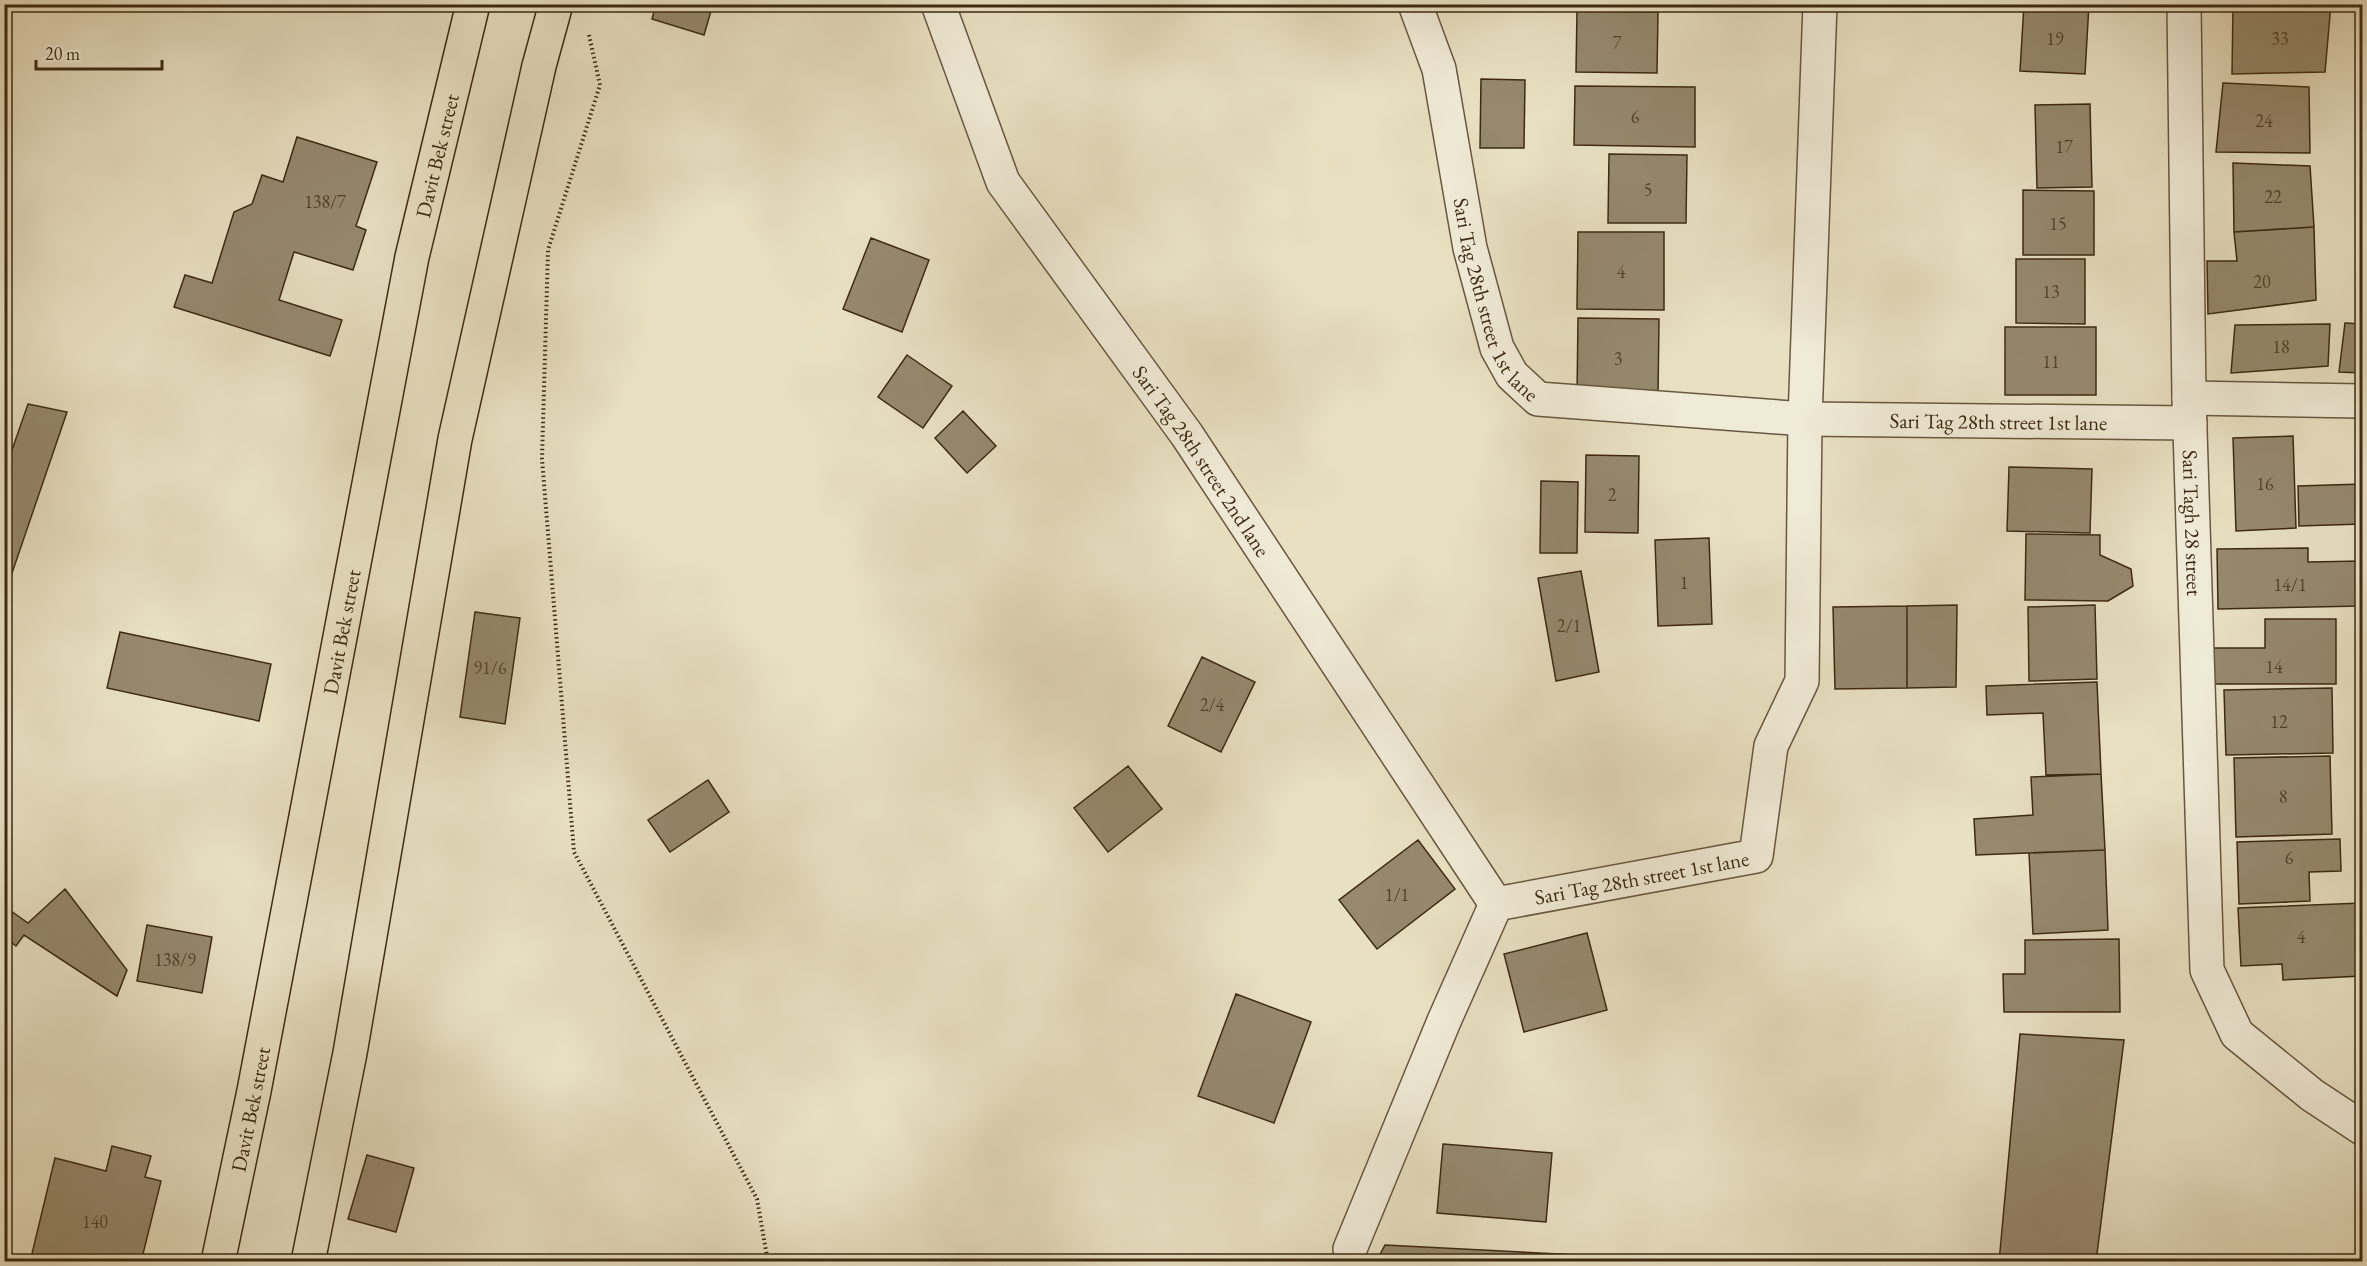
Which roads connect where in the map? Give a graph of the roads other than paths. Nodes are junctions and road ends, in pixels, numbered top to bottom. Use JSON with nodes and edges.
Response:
{"nodes":[{"id":1,"x":473,"y":4,"type":"edge"},
{"id":2,"x":556,"y":4,"type":"edge"},
{"id":3,"x":938,"y":4,"type":"edge"},
{"id":4,"x":1415,"y":4,"type":"edge"},
{"id":5,"x":1821,"y":4,"type":"edge"},
{"id":6,"x":2184,"y":4,"type":"edge"},
{"id":7,"x":2362,"y":402,"type":"edge"},
{"id":8,"x":2190,"y":410,"type":"junction"},
{"id":9,"x":1806,"y":419,"type":"junction"},
{"id":10,"x":1496,"y":904,"type":"junction"},
{"id":11,"x":2362,"y":1128,"type":"edge"},
{"id":12,"x":1350,"y":1249,"type":"dead end"},
{"id":13,"x":218,"y":1262,"type":"edge"},
{"id":14,"x":308,"y":1262,"type":"edge"}],
"edges":[{"from":1,"to":13,"type":"main road","name":"Davit Bek street"},
{"from":2,"to":14,"type":"main road"},
{"from":3,"to":10,"type":"street","name":"Sari Tag 28th street 2nd lane"},
{"from":4,"to":9,"type":"street","name":"Sari Tag 28th street 1st lane"},
{"from":5,"to":9,"type":"street","name":"Sari Tag 28th street 1st lane"},
{"from":6,"to":8,"type":"street","name":"Sari Tagh 28 street"},
{"from":7,"to":8,"type":"street","name":"Sari Tag 28th street 1st lane"},
{"from":8,"to":9,"type":"street","name":"Sari Tag 28th street 1st lane"},
{"from":8,"to":11,"type":"street","name":"Sari Tagh 28 street"},
{"from":9,"to":10,"type":"street","name":"Sari Tag 28th street 1st lane"},
{"from":10,"to":12,"type":"street"}]}
